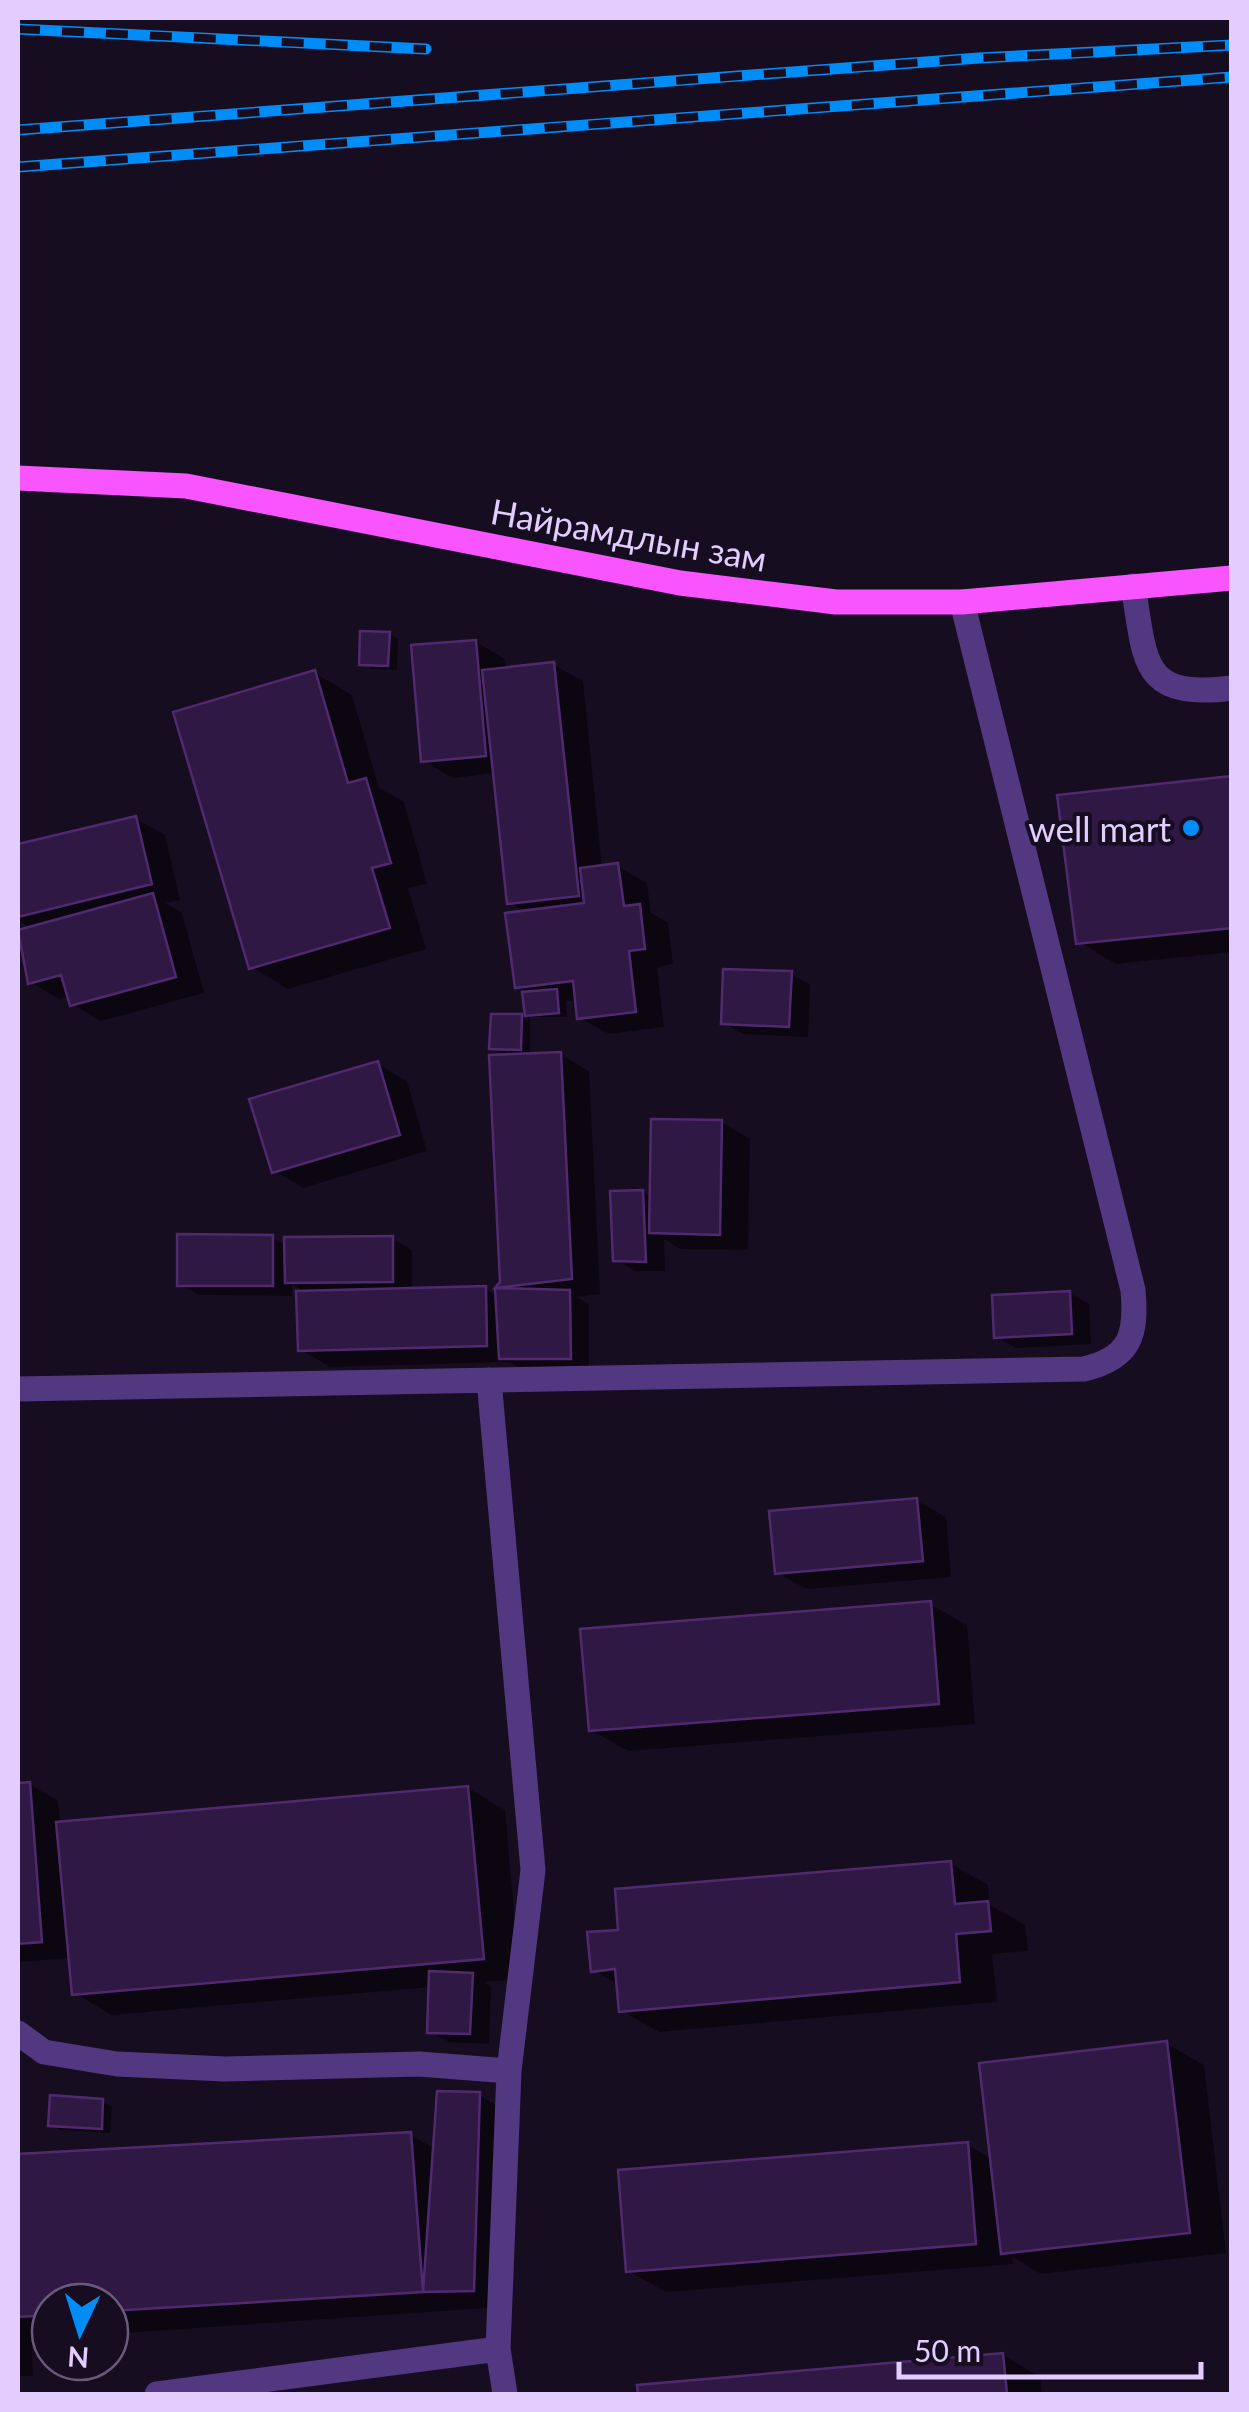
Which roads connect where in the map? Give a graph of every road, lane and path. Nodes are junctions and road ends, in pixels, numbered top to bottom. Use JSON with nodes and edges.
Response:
{"nodes":[{"id":1,"x":18,"y":478,"type":"edge"},
{"id":2,"x":1232,"y":578,"type":"edge"},
{"id":3,"x":1133,"y":586,"type":"junction"},
{"id":4,"x":962,"y":602,"type":"junction"},
{"id":5,"x":1232,"y":688,"type":"edge"},
{"id":6,"x":489,"y":1380,"type":"junction"},
{"id":7,"x":18,"y":1389,"type":"edge"},
{"id":8,"x":18,"y":2033,"type":"edge"},
{"id":9,"x":510,"y":2071,"type":"junction"},
{"id":10,"x":498,"y":2349,"type":"junction"},
{"id":11,"x":157,"y":2394,"type":"edge"},
{"id":12,"x":505,"y":2394,"type":"edge"}],
"edges":[{"from":1,"to":4,"type":"main road","name":"Найрамдлын зам"},
{"from":2,"to":3,"type":"main road","name":"Найрамдлын зам"},
{"from":3,"to":4,"type":"main road","name":"Найрамдлын зам"},
{"from":3,"to":5,"type":"street"},
{"from":4,"to":6,"type":"street"},
{"from":6,"to":7,"type":"street"},
{"from":6,"to":9,"type":"street"},
{"from":8,"to":9,"type":"street"},
{"from":9,"to":10,"type":"street"},
{"from":10,"to":11,"type":"street"},
{"from":10,"to":12,"type":"street"}]}
